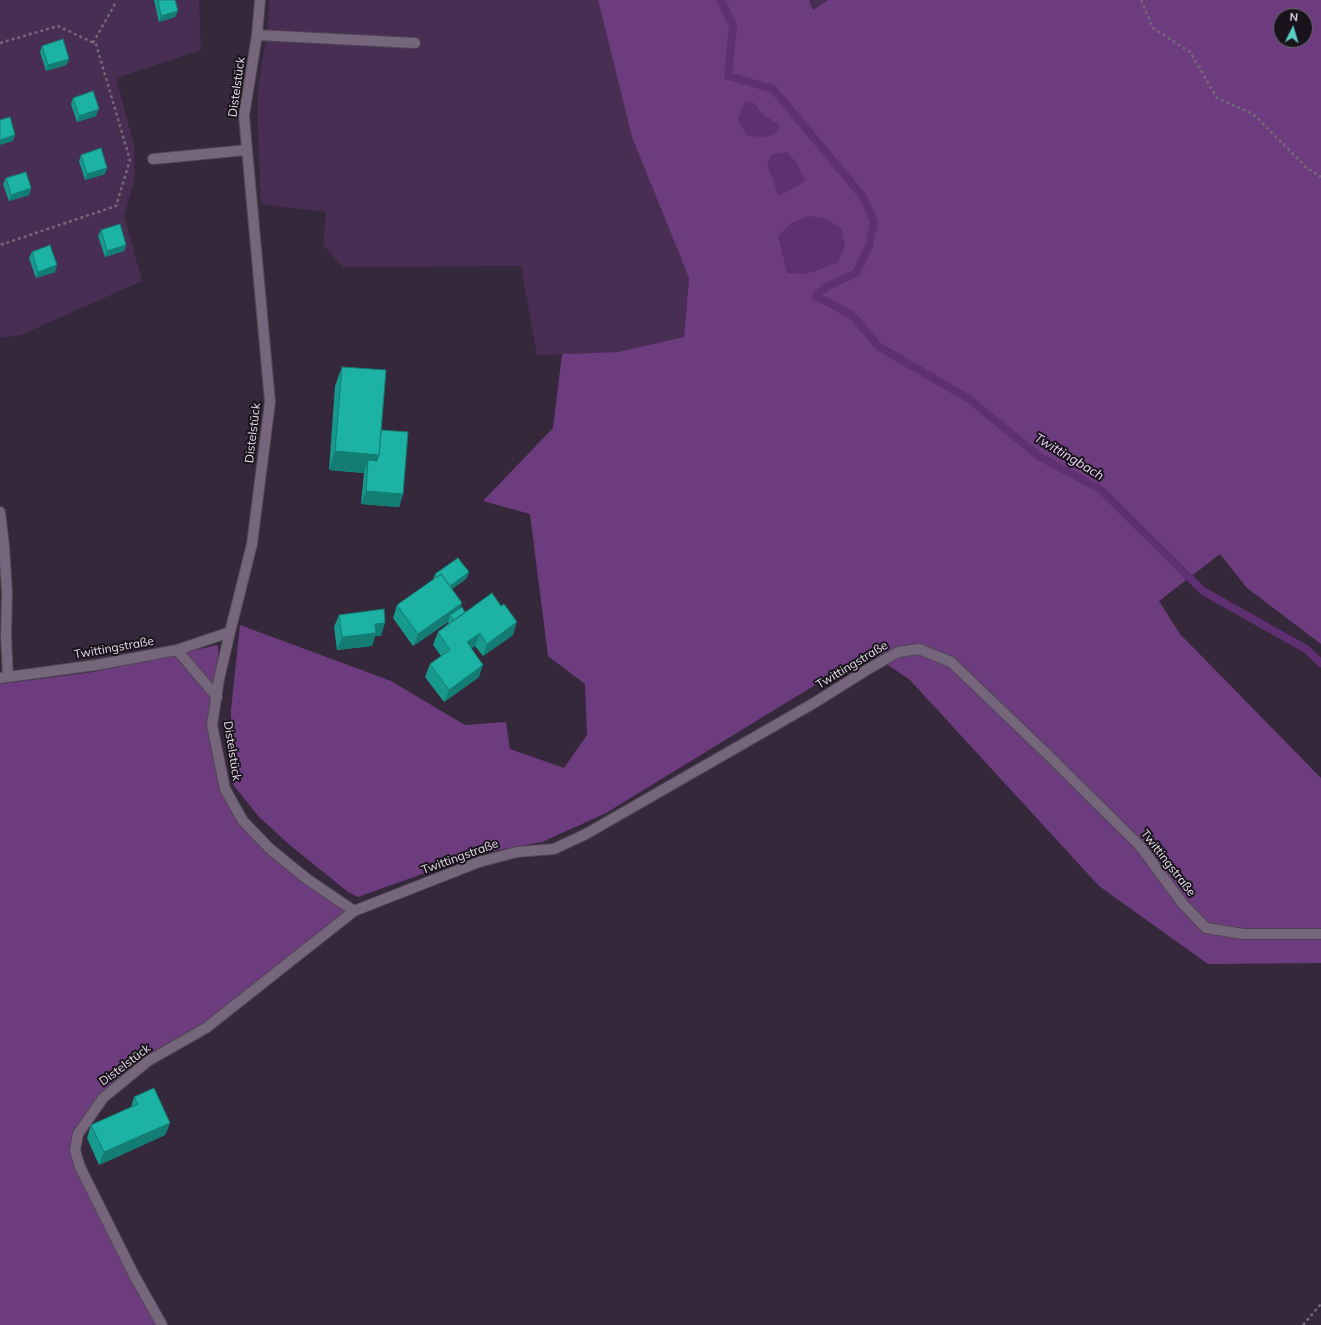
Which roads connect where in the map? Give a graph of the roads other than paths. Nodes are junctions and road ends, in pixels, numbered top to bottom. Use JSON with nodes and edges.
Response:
{"nodes":[{"id":1,"x":260,"y":0,"type":"edge"},
{"id":2,"x":257,"y":35,"type":"junction"},
{"id":3,"x":415,"y":43,"type":"dead end"},
{"id":4,"x":247,"y":150,"type":"junction"},
{"id":5,"x":153,"y":159,"type":"dead end"},
{"id":6,"x":0,"y":512,"type":"edge"},
{"id":7,"x":230,"y":632,"type":"junction"},
{"id":8,"x":177,"y":650,"type":"junction"},
{"id":9,"x":4,"y":677,"type":"edge"},
{"id":10,"x":217,"y":697,"type":"junction"},
{"id":11,"x":354,"y":911,"type":"junction"},
{"id":12,"x":1321,"y":934,"type":"edge"},
{"id":13,"x":162,"y":1325,"type":"edge"}],
"edges":[{"from":1,"to":2,"type":"lane","name":"Distelstück"},
{"from":2,"to":3,"type":"lane"},
{"from":2,"to":4,"type":"lane","name":"Distelstück"},
{"from":4,"to":5,"type":"lane"},
{"from":4,"to":7,"type":"lane","name":"Distelstück"},
{"from":6,"to":9,"type":"lane"},
{"from":7,"to":8,"type":"lane","name":"Twittingstraße"},
{"from":7,"to":10,"type":"lane","name":"Distelstück"},
{"from":8,"to":9,"type":"lane","name":"Twittingstraße"},
{"from":8,"to":10,"type":"lane"},
{"from":10,"to":11,"type":"lane","name":"Distelstück"},
{"from":11,"to":12,"type":"lane","name":"Twittingstraße"},
{"from":11,"to":13,"type":"lane","name":"Distelstück"}]}
